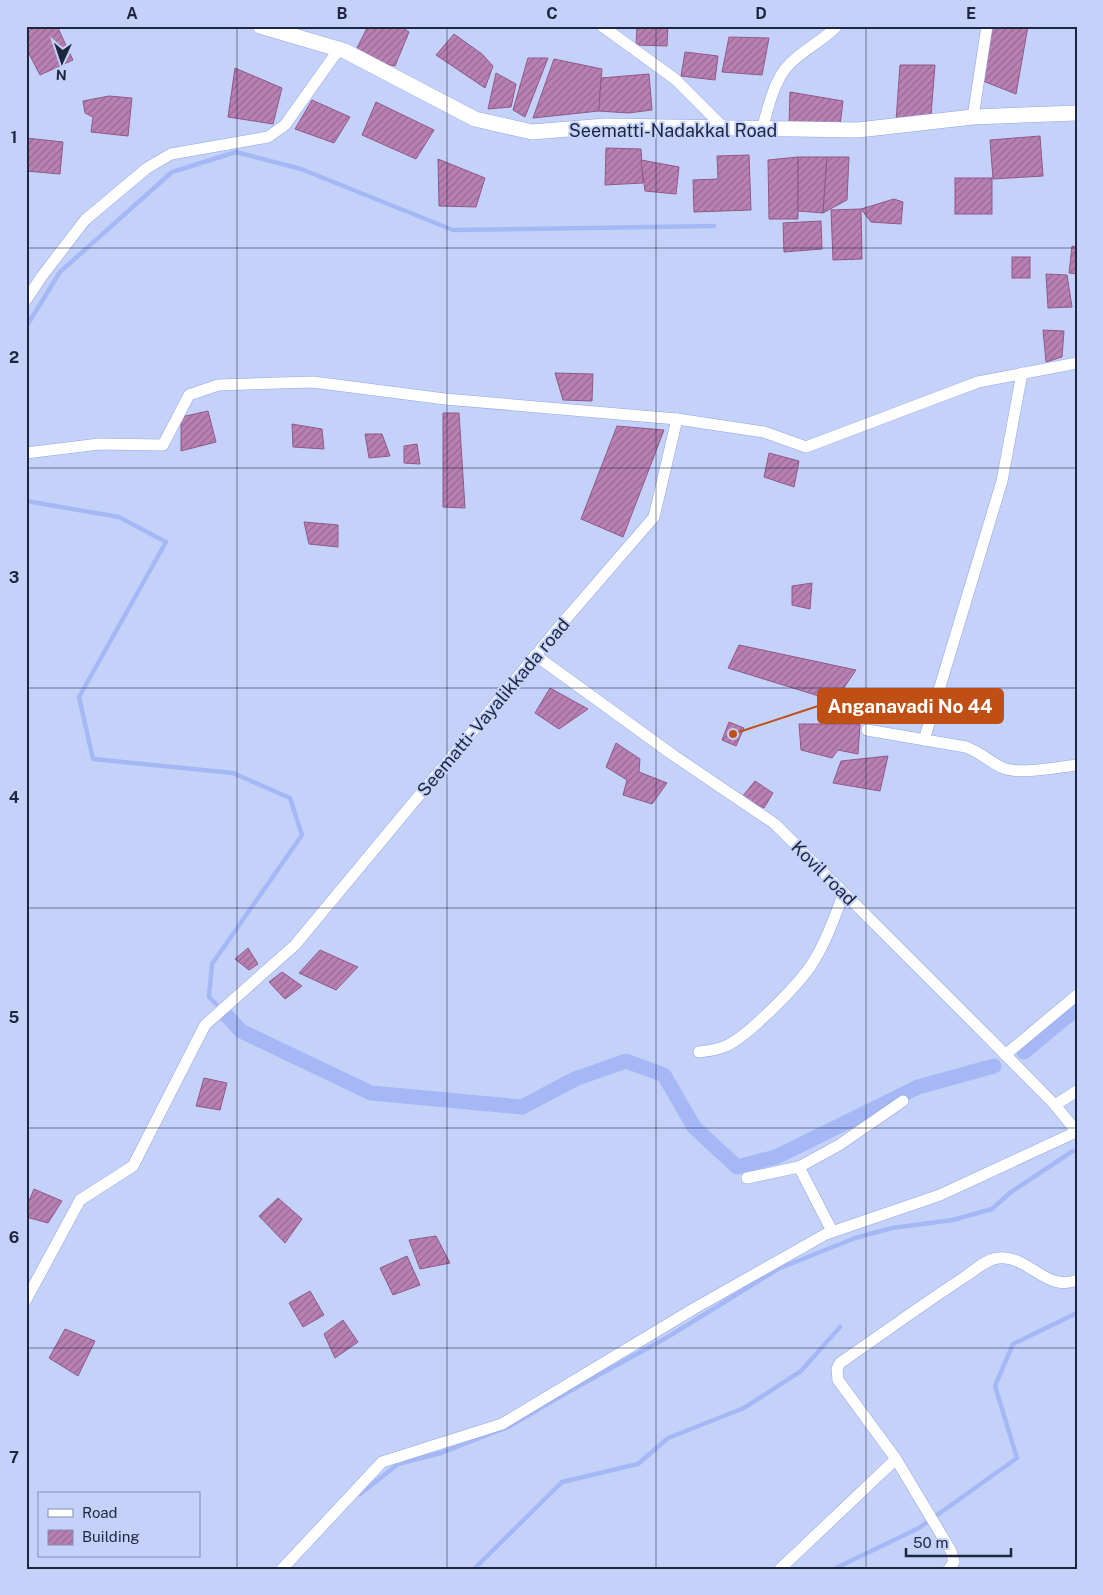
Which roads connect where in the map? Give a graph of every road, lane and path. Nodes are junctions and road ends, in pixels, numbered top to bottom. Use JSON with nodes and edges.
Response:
{"nodes":[{"id":1,"x":260,"y":26,"type":"edge"},
{"id":2,"x":602,"y":26,"type":"edge"},
{"id":3,"x":837,"y":26,"type":"edge"},
{"id":4,"x":987,"y":26,"type":"edge"},
{"id":5,"x":339,"y":49,"type":"junction"},
{"id":6,"x":1077,"y":113,"type":"edge"},
{"id":7,"x":973,"y":117,"type":"junction"},
{"id":8,"x":724,"y":128,"type":"junction"},
{"id":9,"x":762,"y":129,"type":"junction"},
{"id":10,"x":26,"y":300,"type":"edge"},
{"id":11,"x":1077,"y":363,"type":"edge"},
{"id":12,"x":1022,"y":373,"type":"junction"},
{"id":13,"x":676,"y":419,"type":"junction"},
{"id":14,"x":26,"y":453,"type":"edge"},
{"id":15,"x":535,"y":656,"type":"junction"},
{"id":16,"x":867,"y":730,"type":"dead end"},
{"id":17,"x":924,"y":740,"type":"junction"},
{"id":18,"x":1077,"y":765,"type":"edge"},
{"id":19,"x":844,"y":893,"type":"junction"},
{"id":20,"x":1077,"y":995,"type":"edge"},
{"id":21,"x":700,"y":1052,"type":"dead end"},
{"id":22,"x":1005,"y":1055,"type":"junction"},
{"id":23,"x":1077,"y":1092,"type":"edge"},
{"id":24,"x":904,"y":1101,"type":"dead end"},
{"id":25,"x":1055,"y":1105,"type":"junction"},
{"id":26,"x":1077,"y":1132,"type":"edge"},
{"id":27,"x":799,"y":1167,"type":"junction"},
{"id":28,"x":747,"y":1178,"type":"dead end"},
{"id":29,"x":832,"y":1231,"type":"junction"},
{"id":30,"x":1077,"y":1280,"type":"edge"},
{"id":31,"x":26,"y":1300,"type":"edge"},
{"id":32,"x":896,"y":1459,"type":"junction"},
{"id":33,"x":282,"y":1569,"type":"edge"},
{"id":34,"x":780,"y":1569,"type":"edge"},
{"id":35,"x":949,"y":1569,"type":"edge"}],
"edges":[{"from":1,"to":5,"type":"street","name":"Seematti-Nadakkal Road"},
{"from":2,"to":8,"type":"street"},
{"from":3,"to":9,"type":"street"},
{"from":4,"to":7,"type":"street"},
{"from":5,"to":8,"type":"street","name":"Seematti-Nadakkal Road"},
{"from":5,"to":10,"type":"street"},
{"from":6,"to":7,"type":"street","name":"Seematti-Nadakkal Road"},
{"from":7,"to":9,"type":"street","name":"Seematti-Nadakkal Road"},
{"from":8,"to":9,"type":"street","name":"Seematti-Nadakkal Road"},
{"from":11,"to":12,"type":"street"},
{"from":12,"to":13,"type":"street"},
{"from":12,"to":17,"type":"street"},
{"from":13,"to":14,"type":"street"},
{"from":13,"to":15,"type":"street","name":"Seematti- Vayalikkada road"},
{"from":15,"to":19,"type":"street","name":"Kovil road"},
{"from":15,"to":31,"type":"street","name":"Seematti- Vayalikkada road"},
{"from":16,"to":17,"type":"street"},
{"from":17,"to":18,"type":"street"},
{"from":19,"to":21,"type":"street"},
{"from":19,"to":22,"type":"street","name":"Kovil road"},
{"from":20,"to":22,"type":"street"},
{"from":22,"to":25,"type":"street","name":"Kovil road"},
{"from":23,"to":25,"type":"street"},
{"from":24,"to":27,"type":"street"},
{"from":25,"to":26,"type":"street","name":"Kovil road"},
{"from":26,"to":29,"type":"street"},
{"from":27,"to":28,"type":"street"},
{"from":27,"to":29,"type":"street"},
{"from":29,"to":33,"type":"street"},
{"from":30,"to":32,"type":"street"},
{"from":32,"to":34,"type":"street"},
{"from":32,"to":35,"type":"street"}]}
